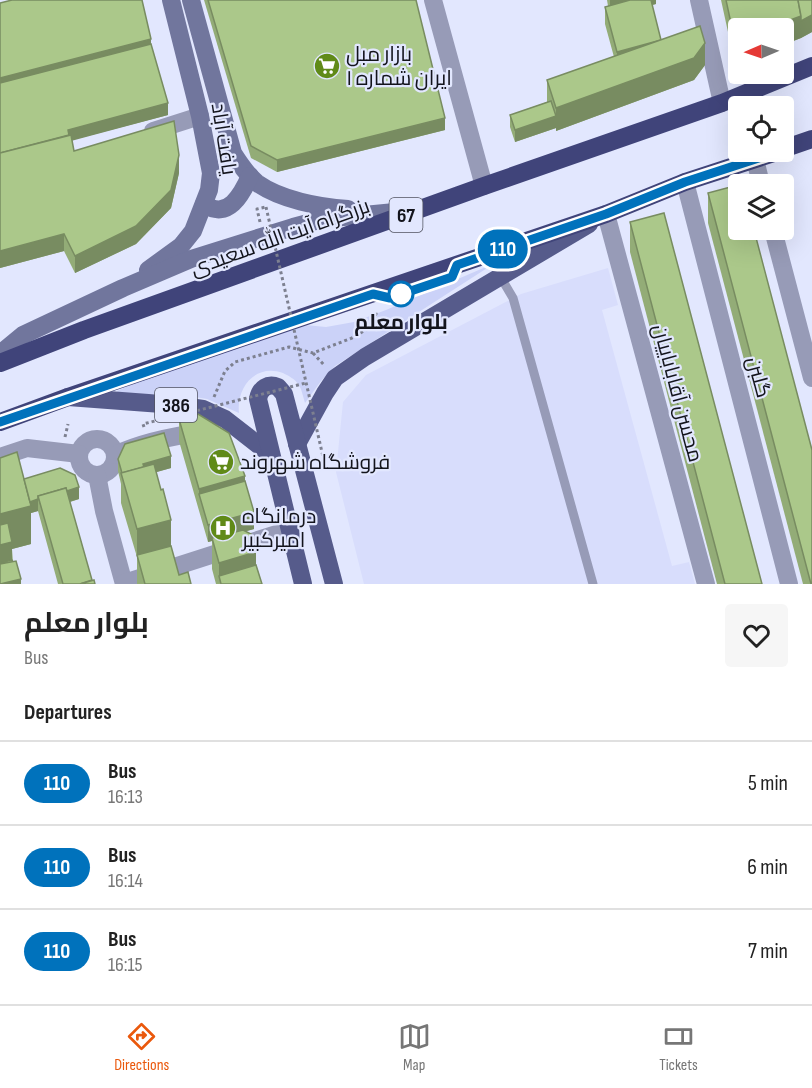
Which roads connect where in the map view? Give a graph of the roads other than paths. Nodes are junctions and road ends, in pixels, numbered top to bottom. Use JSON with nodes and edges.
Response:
{"nodes":[{"id":1,"x":171,"y":0,"type":"edge"},
{"id":2,"x":191,"y":0,"type":"edge"},
{"id":3,"x":433,"y":0,"type":"edge"},
{"id":4,"x":699,"y":0,"type":"edge"},
{"id":5,"x":812,"y":66,"type":"edge"},
{"id":6,"x":722,"y":103,"type":"junction"},
{"id":7,"x":200,"y":116,"type":"junction"},
{"id":8,"x":135,"y":137,"type":"edge"},
{"id":9,"x":812,"y":139,"type":"edge"},
{"id":10,"x":794,"y":145,"type":"edge"},
{"id":11,"x":746,"y":162,"type":"edge"},
{"id":12,"x":250,"y":176,"type":"junction"},
{"id":13,"x":685,"y":182,"type":"junction"},
{"id":14,"x":484,"y":186,"type":"junction"},
{"id":15,"x":204,"y":204,"type":"junction"},
{"id":16,"x":422,"y":210,"type":"junction"},
{"id":17,"x":606,"y":214,"type":"junction"},
{"id":18,"x":776,"y":240,"type":"edge"},
{"id":19,"x":500,"y":276,"type":"junction"},
{"id":20,"x":123,"y":288,"type":"junction"},
{"id":21,"x":0,"y":354,"type":"edge"},
{"id":22,"x":0,"y":363,"type":"edge"},
{"id":23,"x":812,"y":378,"type":"edge"},
{"id":24,"x":68,"y":398,"type":"junction"},
{"id":25,"x":0,"y":422,"type":"edge"},
{"id":26,"x":242,"y":432,"type":"junction"},
{"id":27,"x":297,"y":444,"type":"junction"},
{"id":28,"x":79,"y":454,"type":"junction"},
{"id":29,"x":270,"y":454,"type":"junction"},
{"id":30,"x":115,"y":455,"type":"junction"},
{"id":31,"x":0,"y":458,"type":"edge"},
{"id":32,"x":97,"y":475,"type":"junction"},
{"id":33,"x":289,"y":530,"type":"junction"},
{"id":34,"x":124,"y":584,"type":"edge"},
{"id":35,"x":303,"y":584,"type":"edge"},
{"id":36,"x":334,"y":584,"type":"edge"},
{"id":37,"x":593,"y":584,"type":"edge"},
{"id":38,"x":706,"y":584,"type":"edge"},
{"id":39,"x":789,"y":584,"type":"edge"}],
"edges":[{"from":1,"to":7,"type":"main road","name":"یافت آباد"},
{"from":2,"to":12,"type":"main road"},
{"from":3,"to":14,"type":"street"},
{"from":4,"to":6,"type":"street"},
{"from":5,"to":6,"type":"highway","name":"بزرگراه آیت الله سعیدی","number":"67"},
{"from":6,"to":14,"type":"highway","name":"بزرگراه آیت الله سعیدی","number":"67"},
{"from":7,"to":8,"type":"street"},
{"from":7,"to":15,"type":"main road","name":"یافت آباد"},
{"from":9,"to":10,"type":"highway"},
{"from":11,"to":13,"type":"highway"},
{"from":12,"to":15,"type":"main road"},
{"from":12,"to":16,"type":"main road"},
{"from":13,"to":17,"type":"highway"},
{"from":13,"to":39,"type":"street","name":"گلبن"},
{"from":14,"to":16,"type":"highway","name":"بزرگراه آیت الله سعیدی","number":"67"},
{"from":15,"to":20,"type":"main road","name":"یافت آباد"},
{"from":16,"to":20,"type":"main road"},
{"from":16,"to":22,"type":"highway","name":"بزرگراه آیت الله سعیدی","number":"67"},
{"from":17,"to":19,"type":"main road"},
{"from":17,"to":24,"type":"highway"},
{"from":17,"to":38,"type":"street","name":"محسن آقاباباییان"},
{"from":18,"to":23,"type":"street"},
{"from":19,"to":27,"type":"main road"},
{"from":19,"to":37,"type":"lane"},
{"from":20,"to":21,"type":"main road"},
{"from":24,"to":25,"type":"highway"},
{"from":24,"to":26,"type":"main road","number":"386"},
{"from":26,"to":29,"type":"main road","number":"386"},
{"from":26,"to":30,"type":"street"},
{"from":27,"to":29,"type":"main road"},
{"from":27,"to":36,"type":"main road"},
{"from":28,"to":30,"type":"street"},
{"from":28,"to":31,"type":"street"},
{"from":28,"to":32,"type":"street"},
{"from":29,"to":33,"type":"main road"},
{"from":30,"to":32,"type":"street"},
{"from":32,"to":34,"type":"street"},
{"from":33,"to":34,"type":"street"},
{"from":33,"to":35,"type":"main road"}]}
